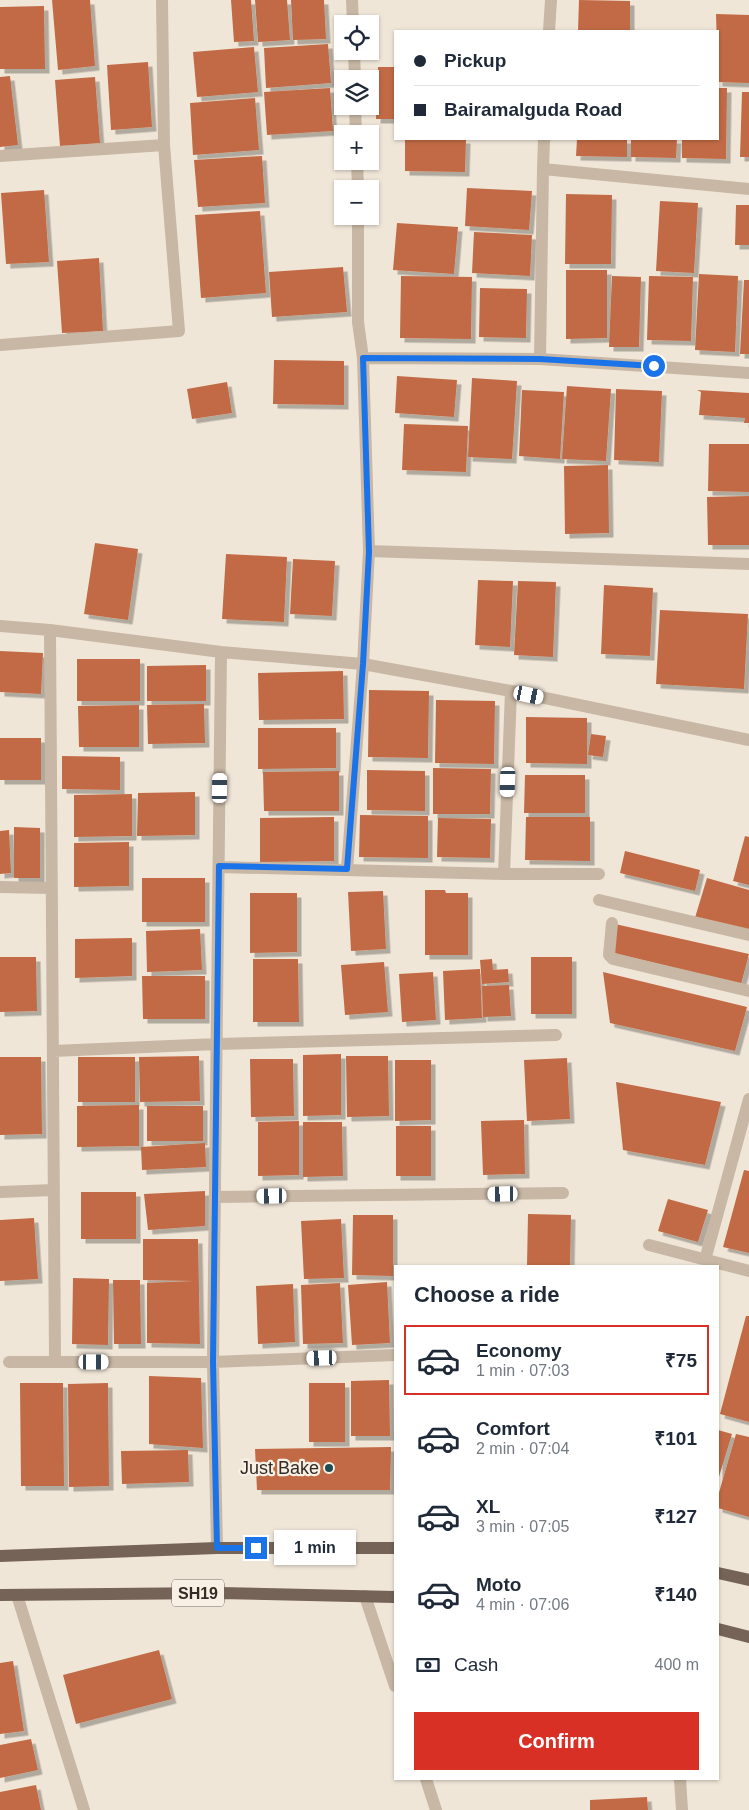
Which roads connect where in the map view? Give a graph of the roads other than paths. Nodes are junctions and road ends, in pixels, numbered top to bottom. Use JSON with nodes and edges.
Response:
{"nodes":[{"id":1,"x":162,"y":0,"type":"edge"},
{"id":2,"x":352,"y":0,"type":"edge"},
{"id":3,"x":551,"y":0,"type":"edge"},
{"id":4,"x":353,"y":15,"type":"edge"},
{"id":5,"x":550,"y":30,"type":"edge"},
{"id":6,"x":544,"y":140,"type":"edge"},
{"id":7,"x":164,"y":145,"type":"junction"},
{"id":8,"x":0,"y":156,"type":"edge"},
{"id":9,"x":543,"y":169,"type":"junction"},
{"id":10,"x":749,"y":189,"type":"edge"},
{"id":11,"x":358,"y":225,"type":"edge"},
{"id":12,"x":0,"y":345,"type":"edge"},
{"id":13,"x":363,"y":358,"type":"junction"},
{"id":14,"x":540,"y":359,"type":"junction"},
{"id":15,"x":749,"y":373,"type":"edge"},
{"id":16,"x":369,"y":552,"type":"junction"},
{"id":17,"x":749,"y":564,"type":"edge"},
{"id":18,"x":0,"y":626,"type":"edge"},
{"id":19,"x":50,"y":630,"type":"junction"},
{"id":20,"x":221,"y":652,"type":"junction"},
{"id":21,"x":363,"y":664,"type":"junction"},
{"id":22,"x":511,"y":691,"type":"junction"},
{"id":23,"x":749,"y":740,"type":"edge"},
{"id":24,"x":219,"y":866,"type":"junction"},
{"id":25,"x":347,"y":869,"type":"junction"},
{"id":26,"x":504,"y":874,"type":"junction"},
{"id":27,"x":599,"y":874,"type":"dead end"},
{"id":28,"x":0,"y":887,"type":"edge"},
{"id":29,"x":52,"y":888,"type":"junction"},
{"id":30,"x":599,"y":900,"type":"dead end"},
{"id":31,"x":612,"y":923,"type":"dead end"},
{"id":32,"x":749,"y":935,"type":"edge"},
{"id":33,"x":749,"y":991,"type":"edge"},
{"id":34,"x":556,"y":1035,"type":"dead end"},
{"id":35,"x":217,"y":1044,"type":"junction"},
{"id":36,"x":53,"y":1051,"type":"junction"},
{"id":37,"x":749,"y":1099,"type":"edge"},
{"id":38,"x":54,"y":1190,"type":"junction"},
{"id":39,"x":0,"y":1192,"type":"edge"},
{"id":40,"x":563,"y":1193,"type":"dead end"},
{"id":41,"x":215,"y":1197,"type":"junction"},
{"id":42,"x":649,"y":1245,"type":"dead end"},
{"id":43,"x":705,"y":1260,"type":"junction"},
{"id":44,"x":749,"y":1271,"type":"edge"},
{"id":45,"x":394,"y":1356,"type":"edge"},
{"id":46,"x":9,"y":1362,"type":"dead end"},
{"id":47,"x":54,"y":1362,"type":"junction"},
{"id":48,"x":213,"y":1362,"type":"junction"},
{"id":49,"x":217,"y":1548,"type":"junction"},
{"id":50,"x":394,"y":1548,"type":"edge"},
{"id":51,"x":0,"y":1556,"type":"edge"},
{"id":52,"x":719,"y":1573,"type":"edge"},
{"id":53,"x":749,"y":1580,"type":"edge"},
{"id":54,"x":0,"y":1595,"type":"edge"},
{"id":55,"x":17,"y":1595,"type":"junction"},
{"id":56,"x":364,"y":1596,"type":"junction"},
{"id":57,"x":394,"y":1597,"type":"edge"},
{"id":58,"x":719,"y":1629,"type":"edge"},
{"id":59,"x":749,"y":1637,"type":"edge"},
{"id":60,"x":394,"y":1683,"type":"edge"},
{"id":61,"x":426,"y":1780,"type":"edge"},
{"id":62,"x":680,"y":1780,"type":"edge"},
{"id":63,"x":84,"y":1810,"type":"edge"},
{"id":64,"x":436,"y":1810,"type":"edge"},
{"id":65,"x":682,"y":1810,"type":"edge"}],
"edges":[{"from":1,"to":7,"type":"street"},
{"from":2,"to":4,"type":"street"},
{"from":3,"to":5,"type":"street"},
{"from":6,"to":9,"type":"street"},
{"from":7,"to":8,"type":"street"},
{"from":7,"to":12,"type":"street"},
{"from":9,"to":10,"type":"street"},
{"from":9,"to":14,"type":"street"},
{"from":11,"to":13,"type":"street"},
{"from":13,"to":14,"type":"street"},
{"from":13,"to":16,"type":"street"},
{"from":14,"to":15,"type":"street"},
{"from":16,"to":17,"type":"street"},
{"from":16,"to":21,"type":"street"},
{"from":18,"to":19,"type":"street"},
{"from":19,"to":20,"type":"street"},
{"from":19,"to":29,"type":"street"},
{"from":20,"to":21,"type":"street"},
{"from":20,"to":24,"type":"street"},
{"from":21,"to":22,"type":"street"},
{"from":21,"to":25,"type":"street"},
{"from":22,"to":23,"type":"street"},
{"from":22,"to":26,"type":"street"},
{"from":24,"to":25,"type":"street"},
{"from":24,"to":35,"type":"street"},
{"from":25,"to":26,"type":"street"},
{"from":26,"to":27,"type":"street"},
{"from":28,"to":29,"type":"street"},
{"from":29,"to":36,"type":"street"},
{"from":30,"to":32,"type":"street"},
{"from":31,"to":33,"type":"street"},
{"from":34,"to":35,"type":"street"},
{"from":35,"to":36,"type":"street"},
{"from":35,"to":41,"type":"street"},
{"from":36,"to":38,"type":"street"},
{"from":37,"to":43,"type":"street"},
{"from":38,"to":39,"type":"street"},
{"from":38,"to":47,"type":"street"},
{"from":40,"to":41,"type":"street"},
{"from":41,"to":48,"type":"street"},
{"from":42,"to":43,"type":"street"},
{"from":43,"to":44,"type":"street"},
{"from":45,"to":48,"type":"street"},
{"from":46,"to":47,"type":"street"},
{"from":47,"to":48,"type":"street"},
{"from":48,"to":49,"type":"street"},
{"from":49,"to":50,"type":"main road"},
{"from":49,"to":51,"type":"main road"},
{"from":52,"to":53,"type":"main road"},
{"from":54,"to":55,"type":"main road","number":"SH19"},
{"from":55,"to":56,"type":"main road","number":"SH19"},
{"from":55,"to":63,"type":"street"},
{"from":56,"to":57,"type":"main road","number":"SH19"},
{"from":56,"to":60,"type":"street"},
{"from":58,"to":59,"type":"main road"},
{"from":61,"to":64,"type":"street"},
{"from":62,"to":65,"type":"street"}]}
